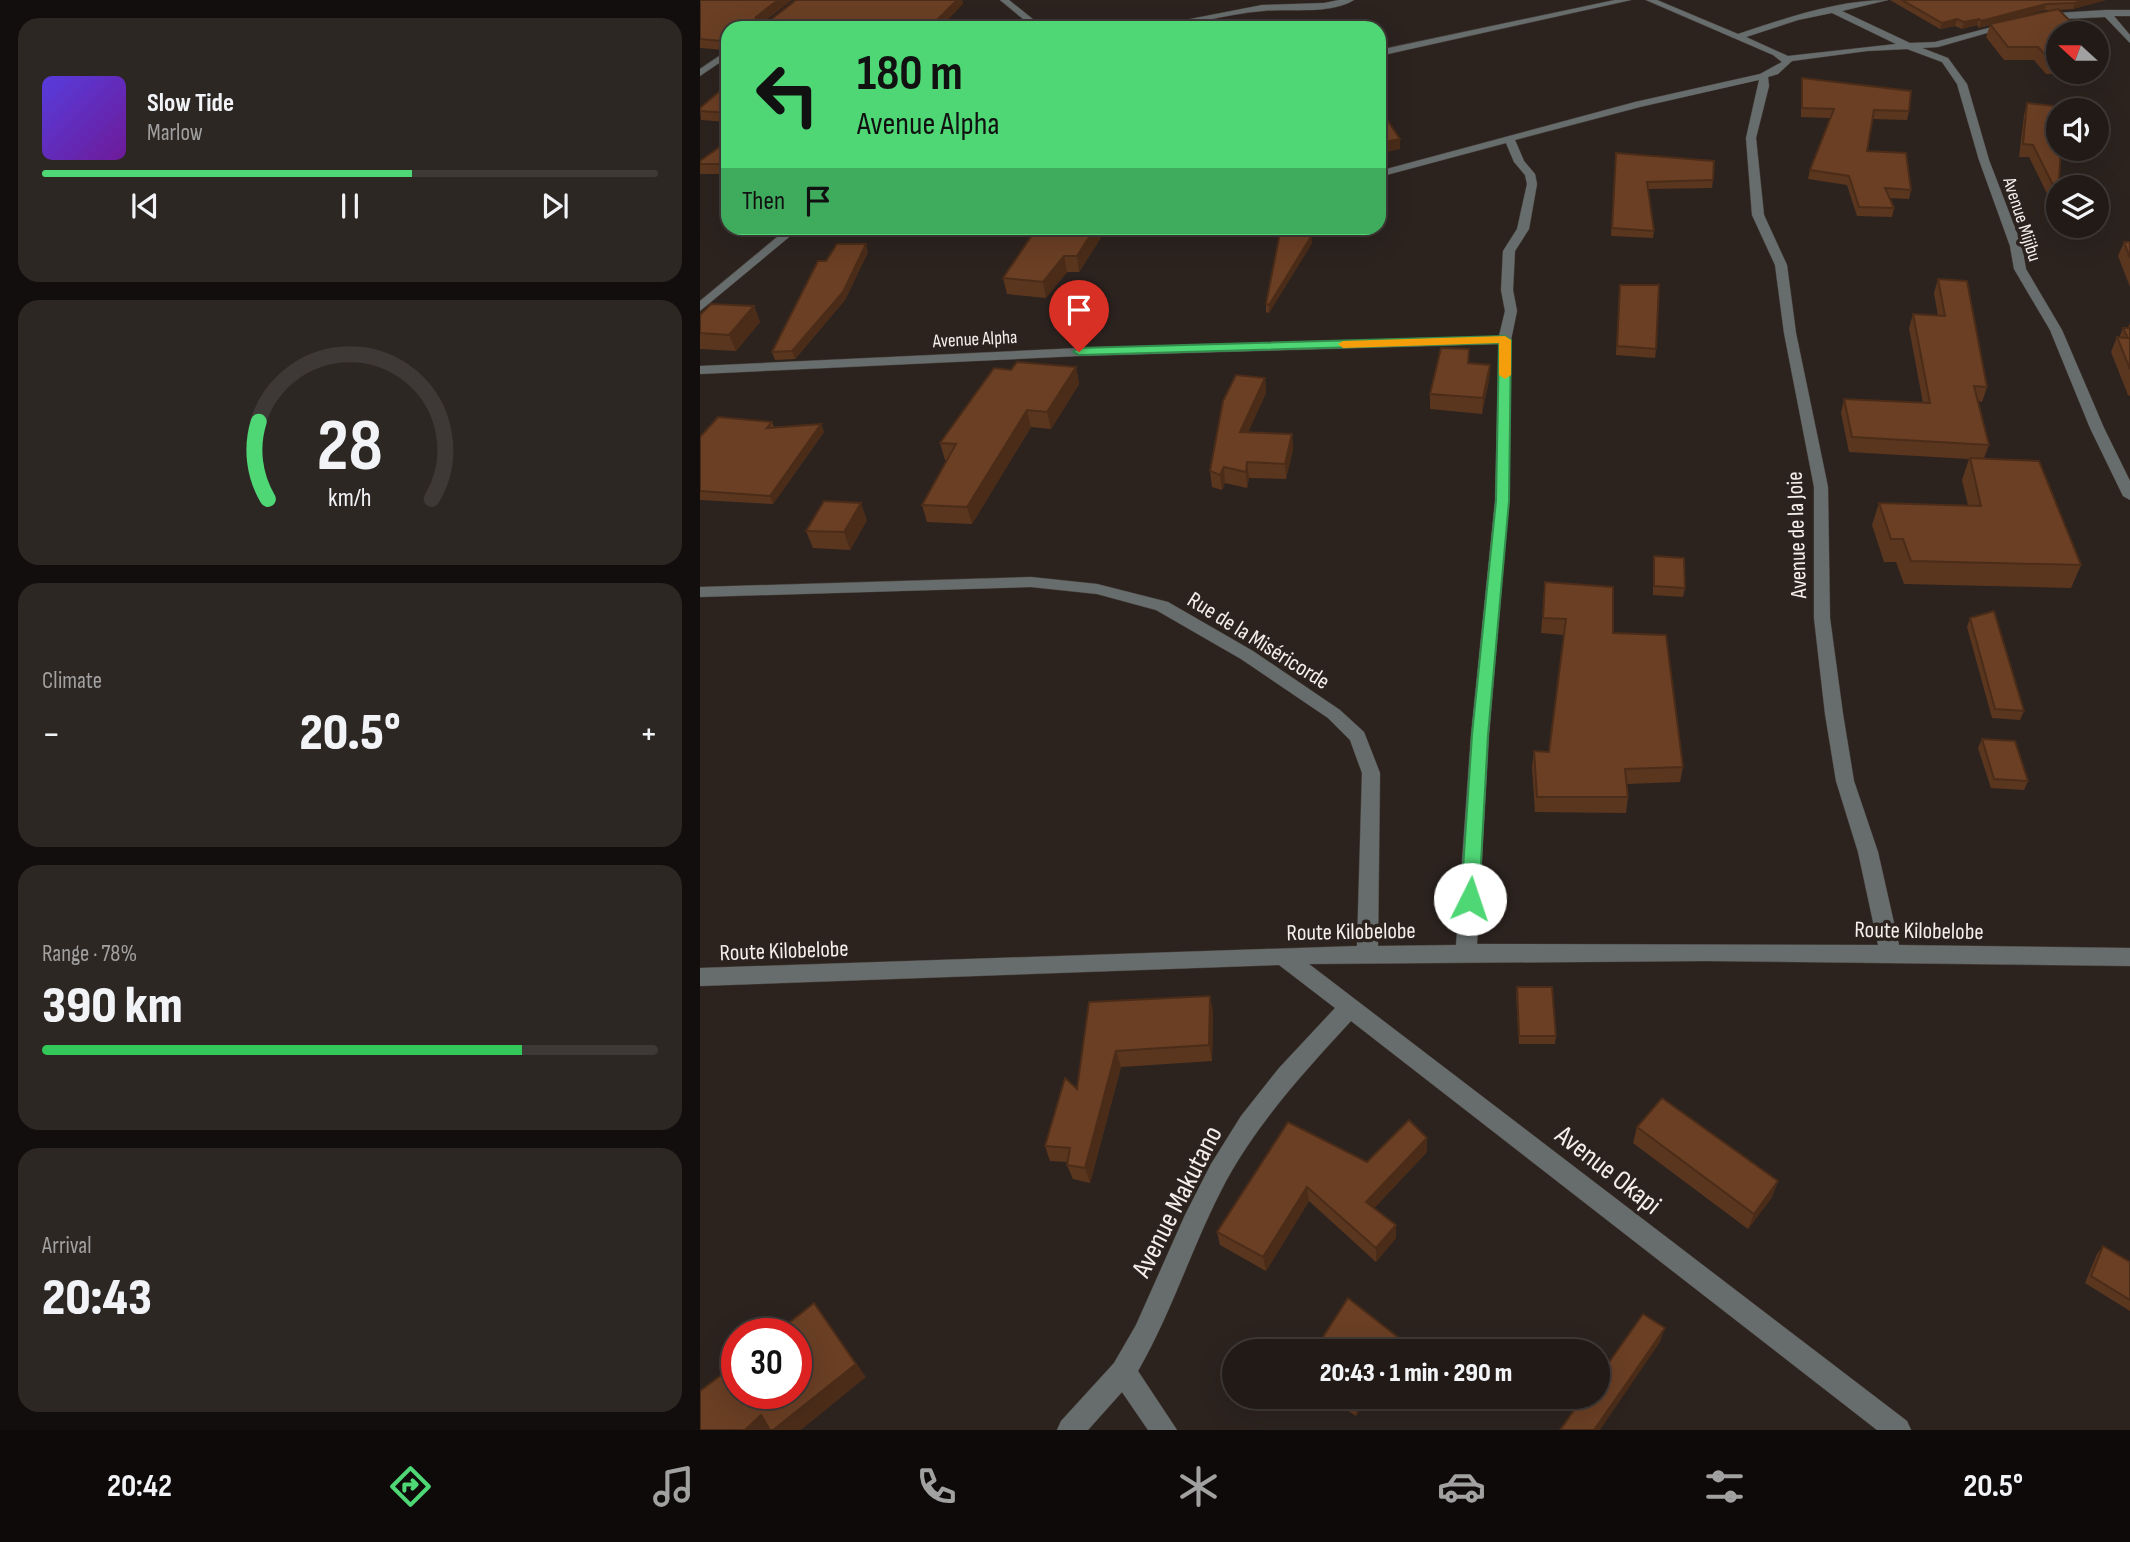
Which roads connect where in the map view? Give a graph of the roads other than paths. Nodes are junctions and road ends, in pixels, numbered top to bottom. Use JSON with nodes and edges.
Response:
{"nodes":[{"id":1,"x":1004,"y":0,"type":"edge"},
{"id":2,"x":1350,"y":0,"type":"edge"},
{"id":3,"x":1627,"y":0,"type":"edge"},
{"id":4,"x":1650,"y":0,"type":"edge"},
{"id":5,"x":1884,"y":0,"type":"edge"},
{"id":6,"x":1834,"y":10,"type":"junction"},
{"id":7,"x":2106,"y":13,"type":"junction"},
{"id":8,"x":2130,"y":13,"type":"edge"},
{"id":9,"x":1024,"y":21,"type":"edge"},
{"id":10,"x":1178,"y":21,"type":"edge"},
{"id":11,"x":1740,"y":36,"type":"junction"},
{"id":12,"x":2130,"y":40,"type":"edge"},
{"id":13,"x":1910,"y":47,"type":"junction"},
{"id":14,"x":1386,"y":52,"type":"edge"},
{"id":15,"x":721,"y":58,"type":"edge"},
{"id":16,"x":1787,"y":59,"type":"junction"},
{"id":17,"x":700,"y":73,"type":"edge"},
{"id":18,"x":1763,"y":76,"type":"junction"},
{"id":19,"x":1509,"y":139,"type":"junction"},
{"id":20,"x":1386,"y":172,"type":"edge"},
{"id":21,"x":785,"y":235,"type":"edge"},
{"id":22,"x":700,"y":307,"type":"edge"},
{"id":23,"x":1505,"y":340,"type":"junction"},
{"id":24,"x":700,"y":370,"type":"edge"},
{"id":25,"x":2130,"y":496,"type":"edge"},
{"id":26,"x":700,"y":592,"type":"edge"},
{"id":27,"x":1466,"y":953,"type":"junction"},
{"id":28,"x":1890,"y":953,"type":"junction"},
{"id":29,"x":1367,"y":955,"type":"junction"},
{"id":30,"x":1283,"y":956,"type":"junction"},
{"id":31,"x":2130,"y":957,"type":"edge"},
{"id":32,"x":700,"y":977,"type":"edge"},
{"id":33,"x":1350,"y":1007,"type":"junction"},
{"id":34,"x":1123,"y":1372,"type":"junction"},
{"id":35,"x":1070,"y":1430,"type":"edge"},
{"id":36,"x":1164,"y":1430,"type":"edge"},
{"id":37,"x":1898,"y":1430,"type":"edge"}],
"edges":[{"from":1,"to":9,"type":"street"},
{"from":2,"to":10,"type":"street"},
{"from":3,"to":14,"type":"street"},
{"from":4,"to":11,"type":"street"},
{"from":5,"to":6,"type":"street"},
{"from":6,"to":11,"type":"street"},
{"from":6,"to":13,"type":"street","name":"Avenue Mijibu"},
{"from":7,"to":8,"type":"street"},
{"from":7,"to":12,"type":"street"},
{"from":7,"to":13,"type":"street"},
{"from":11,"to":16,"type":"street"},
{"from":13,"to":16,"type":"street"},
{"from":13,"to":25,"type":"street","name":"Avenue Mijibu"},
{"from":15,"to":17,"type":"street"},
{"from":16,"to":18,"type":"street"},
{"from":18,"to":19,"type":"street"},
{"from":18,"to":28,"type":"street","name":"Avenue de la Joie"},
{"from":19,"to":20,"type":"street"},
{"from":19,"to":23,"type":"street"},
{"from":21,"to":22,"type":"street"},
{"from":23,"to":24,"type":"street","name":"Avenue Alpha"},
{"from":23,"to":27,"type":"street"},
{"from":26,"to":29,"type":"street","name":"Rue de la Miséricorde"},
{"from":27,"to":28,"type":"street","name":"Route Kilobelobe"},
{"from":27,"to":29,"type":"street","name":"Route Kilobelobe"},
{"from":28,"to":31,"type":"street","name":"Route Kilobelobe"},
{"from":29,"to":30,"type":"street","name":"Route Kilobelobe"},
{"from":30,"to":32,"type":"street","name":"Route Kilobelobe"},
{"from":30,"to":33,"type":"street","name":"Avenue Okapi"},
{"from":33,"to":34,"type":"street","name":"Avenue Makutano"},
{"from":33,"to":37,"type":"street","name":"Avenue Okapi"},
{"from":34,"to":35,"type":"street","name":"Avenue Makutano"},
{"from":34,"to":36,"type":"street"}]}
